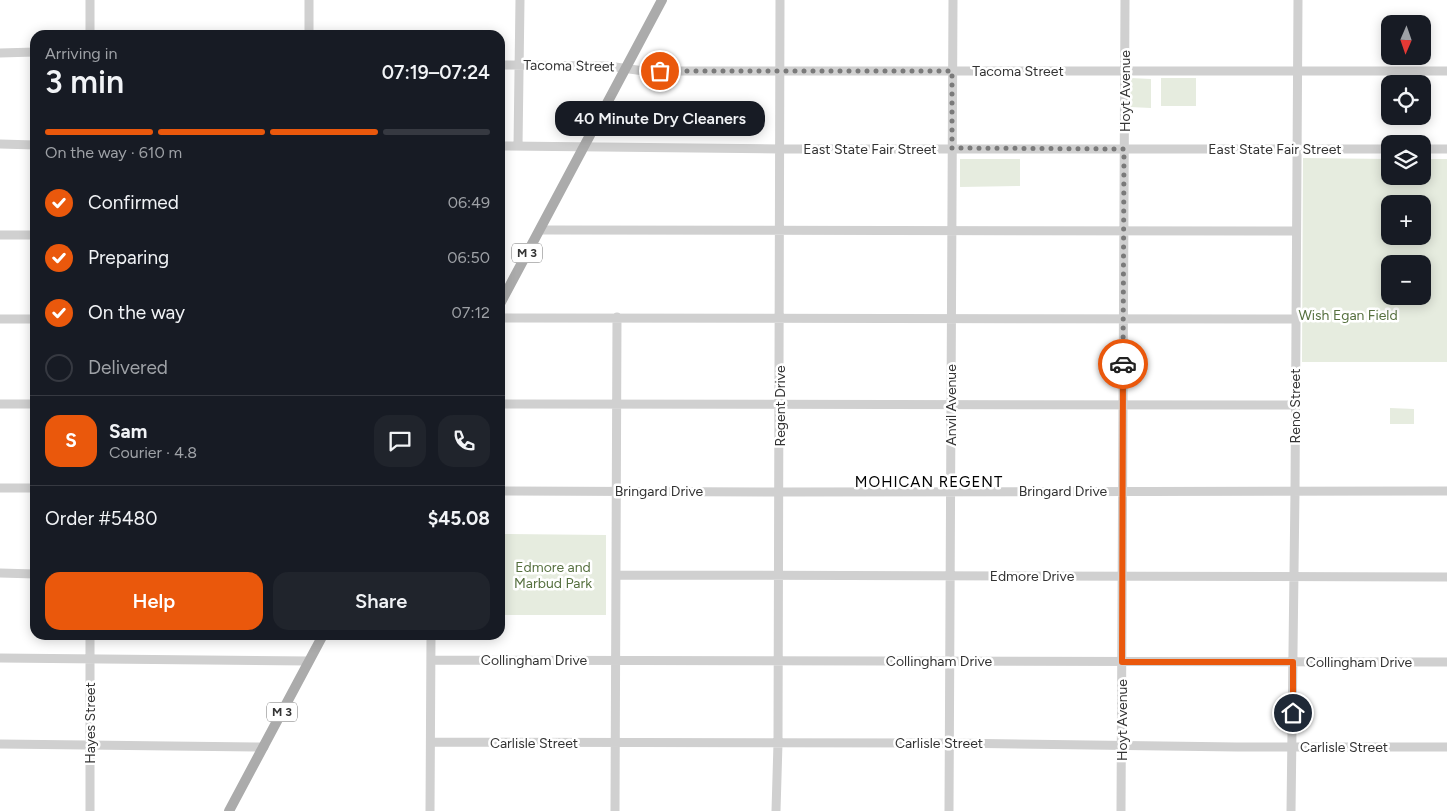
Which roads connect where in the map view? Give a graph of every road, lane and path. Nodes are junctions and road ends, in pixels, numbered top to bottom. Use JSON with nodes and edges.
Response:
{"nodes":[{"id":1,"x":90,"y":0,"type":"edge"},
{"id":2,"x":309,"y":0,"type":"edge"},
{"id":3,"x":520,"y":0,"type":"edge"},
{"id":4,"x":662,"y":0,"type":"edge"},
{"id":5,"x":780,"y":0,"type":"edge"},
{"id":6,"x":953,"y":0,"type":"edge"},
{"id":7,"x":1125,"y":0,"type":"edge"},
{"id":8,"x":1298,"y":0,"type":"edge"},
{"id":9,"x":90,"y":30,"type":"edge"},
{"id":10,"x":309,"y":30,"type":"edge"},
{"id":11,"x":30,"y":52,"type":"edge"},
{"id":12,"x":0,"y":53,"type":"edge"},
{"id":13,"x":505,"y":65,"type":"edge"},
{"id":14,"x":519,"y":65,"type":"junction"},
{"id":15,"x":626,"y":68,"type":"junction"},
{"id":16,"x":780,"y":71,"type":"junction"},
{"id":17,"x":952,"y":71,"type":"junction"},
{"id":18,"x":1125,"y":71,"type":"junction"},
{"id":19,"x":1297,"y":71,"type":"junction"},
{"id":20,"x":1447,"y":71,"type":"edge"},
{"id":21,"x":0,"y":144,"type":"edge"},
{"id":22,"x":30,"y":145,"type":"edge"},
{"id":23,"x":505,"y":146,"type":"edge"},
{"id":24,"x":518,"y":146,"type":"junction"},
{"id":25,"x":584,"y":147,"type":"junction"},
{"id":26,"x":952,"y":148,"type":"junction"},
{"id":27,"x":779,"y":149,"type":"junction"},
{"id":28,"x":1124,"y":149,"type":"junction"},
{"id":29,"x":1296,"y":149,"type":"junction"},
{"id":30,"x":1381,"y":149,"type":"edge"},
{"id":31,"x":1431,"y":149,"type":"edge"},
{"id":32,"x":1447,"y":149,"type":"edge"},
{"id":33,"x":540,"y":230,"type":"junction"},
{"id":34,"x":779,"y":231,"type":"junction"},
{"id":35,"x":952,"y":231,"type":"junction"},
{"id":36,"x":1124,"y":231,"type":"junction"},
{"id":37,"x":1296,"y":231,"type":"junction"},
{"id":38,"x":0,"y":235,"type":"edge"},
{"id":39,"x":30,"y":235,"type":"edge"},
{"id":40,"x":505,"y":295,"type":"edge"},
{"id":41,"x":618,"y":317,"type":"junction"},
{"id":42,"x":505,"y":318,"type":"edge"},
{"id":43,"x":780,"y":318,"type":"junction"},
{"id":44,"x":951,"y":318,"type":"junction"},
{"id":45,"x":1124,"y":318,"type":"junction"},
{"id":46,"x":0,"y":319,"type":"edge"},
{"id":47,"x":30,"y":319,"type":"edge"},
{"id":48,"x":1296,"y":319,"type":"junction"},
{"id":49,"x":0,"y":404,"type":"edge"},
{"id":50,"x":30,"y":404,"type":"edge"},
{"id":51,"x":505,"y":404,"type":"edge"},
{"id":52,"x":617,"y":404,"type":"junction"},
{"id":53,"x":780,"y":405,"type":"junction"},
{"id":54,"x":951,"y":405,"type":"junction"},
{"id":55,"x":1123,"y":405,"type":"junction"},
{"id":56,"x":1295,"y":405,"type":"junction"},
{"id":57,"x":0,"y":488,"type":"edge"},
{"id":58,"x":30,"y":488,"type":"edge"},
{"id":59,"x":505,"y":491,"type":"edge"},
{"id":60,"x":616,"y":491,"type":"junction"},
{"id":61,"x":950,"y":491,"type":"junction"},
{"id":62,"x":1123,"y":491,"type":"junction"},
{"id":63,"x":1295,"y":491,"type":"junction"},
{"id":64,"x":1447,"y":491,"type":"edge"},
{"id":65,"x":779,"y":492,"type":"junction"},
{"id":66,"x":0,"y":573,"type":"edge"},
{"id":67,"x":30,"y":574,"type":"edge"},
{"id":68,"x":616,"y":575,"type":"junction"},
{"id":69,"x":779,"y":576,"type":"junction"},
{"id":70,"x":950,"y":576,"type":"junction"},
{"id":71,"x":1122,"y":577,"type":"junction"},
{"id":72,"x":1294,"y":577,"type":"junction"},
{"id":73,"x":1447,"y":577,"type":"edge"},
{"id":74,"x":90,"y":640,"type":"edge"},
{"id":75,"x":320,"y":640,"type":"edge"},
{"id":76,"x":431,"y":640,"type":"edge"},
{"id":77,"x":0,"y":658,"type":"edge"},
{"id":78,"x":90,"y":659,"type":"junction"},
{"id":79,"x":431,"y":660,"type":"junction"},
{"id":80,"x":616,"y":660,"type":"junction"},
{"id":81,"x":309,"y":661,"type":"junction"},
{"id":82,"x":777,"y":661,"type":"junction"},
{"id":83,"x":949,"y":661,"type":"junction"},
{"id":84,"x":1122,"y":662,"type":"junction"},
{"id":85,"x":1293,"y":662,"type":"junction"},
{"id":86,"x":1447,"y":662,"type":"edge"},
{"id":87,"x":431,"y":742,"type":"junction"},
{"id":88,"x":615,"y":743,"type":"junction"},
{"id":89,"x":778,"y":743,"type":"junction"},
{"id":90,"x":949,"y":743,"type":"junction"},
{"id":91,"x":0,"y":744,"type":"edge"},
{"id":92,"x":90,"y":745,"type":"junction"},
{"id":93,"x":1122,"y":745,"type":"junction"},
{"id":94,"x":264,"y":747,"type":"junction"},
{"id":95,"x":1292,"y":747,"type":"junction"},
{"id":96,"x":1447,"y":747,"type":"edge"},
{"id":97,"x":90,"y":811,"type":"edge"},
{"id":98,"x":229,"y":811,"type":"edge"},
{"id":99,"x":430,"y":811,"type":"edge"},
{"id":100,"x":615,"y":811,"type":"edge"},
{"id":101,"x":776,"y":811,"type":"edge"},
{"id":102,"x":949,"y":811,"type":"edge"},
{"id":103,"x":1121,"y":811,"type":"edge"},
{"id":104,"x":1291,"y":811,"type":"edge"}],
"edges":[{"from":1,"to":9,"type":"street"},
{"from":2,"to":10,"type":"street"},
{"from":3,"to":14,"type":"street"},
{"from":4,"to":15,"type":"main road","number":"M 3"},
{"from":5,"to":16,"type":"street","name":"Regent Drive"},
{"from":6,"to":17,"type":"street","name":"Anvil Avenue"},
{"from":7,"to":18,"type":"street","name":"Hoyt Avenue"},
{"from":8,"to":19,"type":"street","name":"Reno Street"},
{"from":11,"to":12,"type":"street"},
{"from":13,"to":14,"type":"street","name":"Tacoma Street"},
{"from":14,"to":15,"type":"street","name":"Tacoma Street"},
{"from":14,"to":24,"type":"street"},
{"from":15,"to":16,"type":"street","name":"Tacoma Street"},
{"from":15,"to":25,"type":"main road","number":"M 3"},
{"from":16,"to":17,"type":"street","name":"Tacoma Street"},
{"from":16,"to":27,"type":"street","name":"Regent Drive"},
{"from":17,"to":18,"type":"street","name":"Tacoma Street"},
{"from":17,"to":26,"type":"street","name":"Anvil Avenue"},
{"from":18,"to":19,"type":"street","name":"Tacoma Street"},
{"from":18,"to":28,"type":"street","name":"Hoyt Avenue"},
{"from":19,"to":20,"type":"street","name":"Tacoma Street"},
{"from":19,"to":29,"type":"street","name":"Reno Street"},
{"from":21,"to":22,"type":"street"},
{"from":23,"to":24,"type":"street","name":"East State Fair Street"},
{"from":24,"to":25,"type":"street","name":"East State Fair Street"},
{"from":25,"to":27,"type":"street","name":"East State Fair Street"},
{"from":25,"to":33,"type":"main road","number":"M 3"},
{"from":26,"to":27,"type":"street","name":"East State Fair Street"},
{"from":26,"to":28,"type":"street","name":"East State Fair Street"},
{"from":26,"to":35,"type":"street","name":"Anvil Avenue"},
{"from":27,"to":34,"type":"street","name":"Regent Drive"},
{"from":28,"to":29,"type":"street","name":"East State Fair Street"},
{"from":28,"to":36,"type":"street","name":"Hoyt Avenue"},
{"from":29,"to":30,"type":"street","name":"East State Fair Street"},
{"from":29,"to":37,"type":"street","name":"Reno Street"},
{"from":31,"to":32,"type":"street"},
{"from":33,"to":34,"type":"street"},
{"from":33,"to":40,"type":"main road","number":"M 3"},
{"from":34,"to":35,"type":"street"},
{"from":34,"to":43,"type":"street","name":"Regent Drive"},
{"from":35,"to":36,"type":"street"},
{"from":35,"to":44,"type":"street","name":"Anvil Avenue"},
{"from":36,"to":37,"type":"street"},
{"from":36,"to":45,"type":"street","name":"Hoyt Avenue"},
{"from":37,"to":48,"type":"street","name":"Reno Street"},
{"from":38,"to":39,"type":"street"},
{"from":41,"to":42,"type":"street"},
{"from":41,"to":43,"type":"street"},
{"from":41,"to":52,"type":"street"},
{"from":43,"to":44,"type":"street"},
{"from":43,"to":53,"type":"street","name":"Regent Drive"},
{"from":44,"to":45,"type":"street"},
{"from":44,"to":54,"type":"street","name":"Anvil Avenue"},
{"from":45,"to":48,"type":"street"},
{"from":45,"to":55,"type":"street","name":"Hoyt Avenue"},
{"from":46,"to":47,"type":"street"},
{"from":48,"to":56,"type":"street","name":"Reno Street"},
{"from":49,"to":50,"type":"street"},
{"from":51,"to":52,"type":"street"},
{"from":52,"to":53,"type":"street"},
{"from":52,"to":60,"type":"street"},
{"from":53,"to":54,"type":"street"},
{"from":53,"to":65,"type":"street","name":"Regent Drive"},
{"from":54,"to":55,"type":"street"},
{"from":54,"to":61,"type":"street","name":"Anvil Avenue"},
{"from":55,"to":56,"type":"street"},
{"from":55,"to":62,"type":"street","name":"Hoyt Avenue"},
{"from":56,"to":63,"type":"street","name":"Reno Street"},
{"from":57,"to":58,"type":"street"},
{"from":59,"to":60,"type":"street","name":"Bringard Drive"},
{"from":60,"to":65,"type":"street","name":"Bringard Drive"},
{"from":60,"to":68,"type":"street"},
{"from":61,"to":62,"type":"street","name":"Bringard Drive"},
{"from":61,"to":65,"type":"street","name":"Bringard Drive"},
{"from":61,"to":70,"type":"street","name":"Anvil Avenue"},
{"from":62,"to":63,"type":"street","name":"Bringard Drive"},
{"from":62,"to":71,"type":"street","name":"Hoyt Avenue"},
{"from":63,"to":64,"type":"street","name":"Bringard Drive"},
{"from":63,"to":72,"type":"street","name":"Reno Street"},
{"from":65,"to":69,"type":"street","name":"Regent Drive"},
{"from":66,"to":67,"type":"street"},
{"from":68,"to":69,"type":"street","name":"Edmore Drive"},
{"from":68,"to":80,"type":"street"},
{"from":69,"to":70,"type":"street","name":"Edmore Drive"},
{"from":69,"to":82,"type":"street","name":"Regent Drive"},
{"from":70,"to":71,"type":"street","name":"Edmore Drive"},
{"from":70,"to":83,"type":"street","name":"Anvil Avenue"},
{"from":71,"to":72,"type":"street","name":"Edmore Drive"},
{"from":71,"to":84,"type":"street","name":"Hoyt Avenue"},
{"from":72,"to":73,"type":"street","name":"Edmore Drive"},
{"from":72,"to":85,"type":"street","name":"Reno Street"},
{"from":74,"to":78,"type":"street","name":"Hayes Street"},
{"from":75,"to":81,"type":"main road","number":"M 3"},
{"from":76,"to":79,"type":"street"},
{"from":77,"to":78,"type":"street"},
{"from":78,"to":81,"type":"street"},
{"from":78,"to":92,"type":"street","name":"Hayes Street"},
{"from":79,"to":80,"type":"street","name":"Collingham Drive"},
{"from":79,"to":87,"type":"street"},
{"from":80,"to":82,"type":"street","name":"Collingham Drive"},
{"from":80,"to":88,"type":"street"},
{"from":81,"to":94,"type":"main road","number":"M 3"},
{"from":82,"to":83,"type":"street","name":"Collingham Drive"},
{"from":82,"to":89,"type":"street","name":"Regent Drive"},
{"from":83,"to":84,"type":"street","name":"Collingham Drive"},
{"from":83,"to":90,"type":"street","name":"Anvil Avenue"},
{"from":84,"to":85,"type":"street","name":"Collingham Drive"},
{"from":84,"to":93,"type":"street","name":"Hoyt Avenue"},
{"from":85,"to":86,"type":"street","name":"Collingham Drive"},
{"from":85,"to":95,"type":"street","name":"Reno Street"},
{"from":87,"to":88,"type":"street","name":"Carlisle Street"},
{"from":87,"to":99,"type":"street"},
{"from":88,"to":89,"type":"street","name":"Carlisle Street"},
{"from":88,"to":100,"type":"street"},
{"from":89,"to":90,"type":"street","name":"Carlisle Street"},
{"from":89,"to":101,"type":"street","name":"Regent Drive"},
{"from":90,"to":93,"type":"street","name":"Carlisle Street"},
{"from":90,"to":102,"type":"street","name":"Anvil Avenue"},
{"from":91,"to":92,"type":"street"},
{"from":92,"to":94,"type":"street"},
{"from":92,"to":97,"type":"street","name":"Hayes Street"},
{"from":93,"to":95,"type":"street","name":"Carlisle Street"},
{"from":93,"to":103,"type":"street","name":"Hoyt Avenue"},
{"from":94,"to":98,"type":"main road","number":"M 3"},
{"from":95,"to":96,"type":"street","name":"Carlisle Street"},
{"from":95,"to":104,"type":"street","name":"Reno Street"}]}
